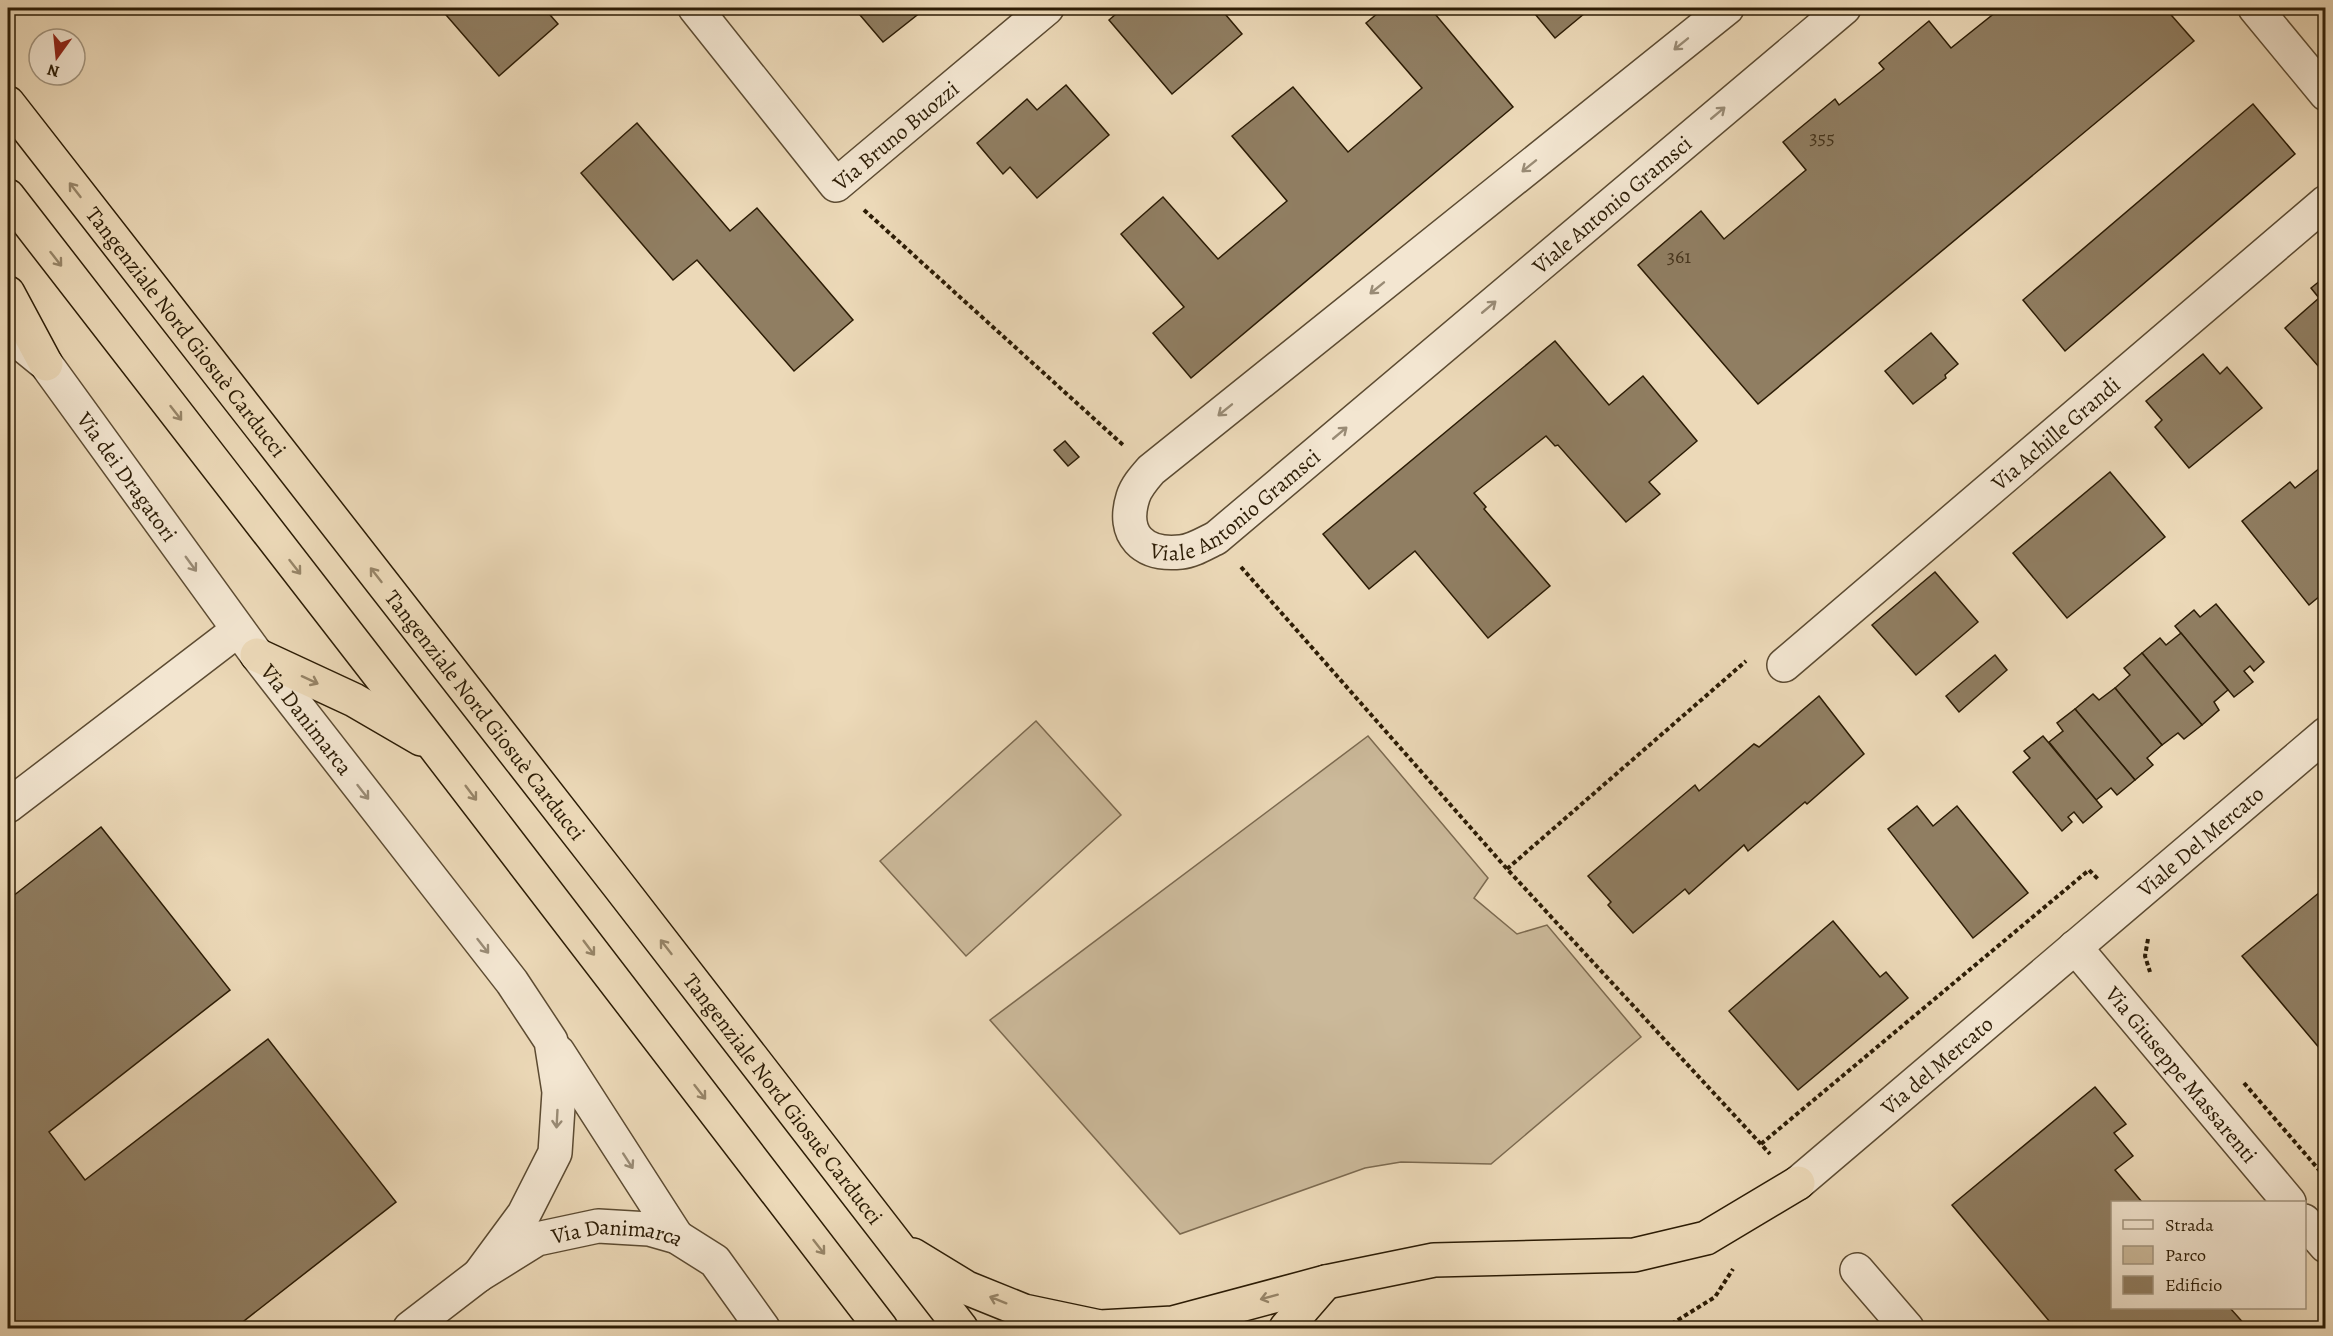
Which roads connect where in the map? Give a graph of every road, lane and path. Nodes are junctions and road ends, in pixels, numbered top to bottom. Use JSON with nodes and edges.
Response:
{"nodes":[{"id":1,"x":695,"y":8,"type":"edge"},
{"id":2,"x":1047,"y":8,"type":"edge"},
{"id":3,"x":1727,"y":8,"type":"edge"},
{"id":4,"x":1844,"y":8,"type":"edge"},
{"id":5,"x":2255,"y":8,"type":"edge"},
{"id":6,"x":2325,"y":94,"type":"edge"},
{"id":7,"x":8,"y":103,"type":"edge"},
{"id":8,"x":836,"y":185,"type":"junction"},
{"id":9,"x":8,"y":196,"type":"edge"},
{"id":10,"x":2325,"y":201,"type":"edge"},
{"id":11,"x":8,"y":292,"type":"edge"},
{"id":12,"x":8,"y":333,"type":"edge"},
{"id":13,"x":46,"y":364,"type":"junction"},
{"id":14,"x":1151,"y":470,"type":"junction"},
{"id":15,"x":1216,"y":538,"type":"junction"},
{"id":16,"x":238,"y":630,"type":"junction"},
{"id":17,"x":257,"y":655,"type":"junction"},
{"id":18,"x":1784,"y":665,"type":"joint"},
{"id":19,"x":2325,"y":734,"type":"edge"},
{"id":20,"x":435,"y":747,"type":"junction"},
{"id":21,"x":8,"y":806,"type":"edge"},
{"id":22,"x":1507,"y":869,"type":"junction"},
{"id":23,"x":2125,"y":905,"type":"junction"},
{"id":24,"x":2075,"y":947,"type":"junction"},
{"id":25,"x":2152,"y":975,"type":"dead end"},
{"id":26,"x":550,"y":1041,"type":"junction"},
{"id":27,"x":2242,"y":1081,"type":"dead end"},
{"id":28,"x":1761,"y":1144,"type":"junction"},
{"id":29,"x":2325,"y":1178,"type":"edge"},
{"id":30,"x":1798,"y":1183,"type":"junction"},
{"id":31,"x":2287,"y":1201,"type":"edge"},
{"id":32,"x":2306,"y":1223,"type":"edge"},
{"id":33,"x":677,"y":1237,"type":"junction"},
{"id":34,"x":894,"y":1243,"type":"junction"},
{"id":35,"x":2325,"y":1246,"type":"edge"},
{"id":36,"x":1857,"y":1270,"type":"dead end"},
{"id":37,"x":479,"y":1275,"type":"junction"},
{"id":38,"x":1326,"y":1282,"type":"junction"},
{"id":39,"x":410,"y":1329,"type":"edge"},
{"id":40,"x":763,"y":1329,"type":"edge"},
{"id":41,"x":881,"y":1329,"type":"edge"},
{"id":42,"x":961,"y":1329,"type":"edge"},
{"id":43,"x":1286,"y":1329,"type":"edge"},
{"id":44,"x":1907,"y":1329,"type":"edge"}],
"edges":[{"from":1,"to":8,"type":"street","name":"Via Bruno Buozzi"},
{"from":2,"to":8,"type":"street","name":"Via Bruno Buozzi"},
{"from":3,"to":14,"type":"street","name":"Viale Antonio Gramsci","one_way":true},
{"from":15,"to":4,"type":"street","name":"Viale Antonio Gramsci","one_way":true},
{"from":5,"to":6,"type":"street"},
{"from":34,"to":7,"type":"highway","name":"Tangenziale Nord Giosuè Carducci","one_way":true},
{"from":8,"to":14,"type":"path"},
{"from":9,"to":20,"type":"highway","one_way":true},
{"from":10,"to":18,"type":"street","name":"Via Achille Grandi"},
{"from":11,"to":13,"type":"highway"},
{"from":12,"to":13,"type":"street","name":"Via dei Dragatori"},
{"from":13,"to":16,"type":"street","name":"Via dei Dragatori","one_way":true},
{"from":14,"to":15,"type":"street","name":"Viale Antonio Gramsci"},
{"from":15,"to":22,"type":"path"},
{"from":16,"to":17,"type":"street","name":"Via Danimarca"},
{"from":16,"to":21,"type":"street"},
{"from":17,"to":20,"type":"highway","one_way":true},
{"from":17,"to":26,"type":"street","name":"Via Danimarca","one_way":true},
{"from":18,"to":22,"type":"path"},
{"from":19,"to":23,"type":"street","name":"Viale Del Mercato"},
{"from":20,"to":41,"type":"highway","one_way":true},
{"from":22,"to":28,"type":"path"},
{"from":23,"to":24,"type":"street","name":"Viale Del Mercato"},
{"from":23,"to":25,"type":"path"},
{"from":23,"to":28,"type":"path"},
{"from":24,"to":30,"type":"street","name":"Via del Mercato"},
{"from":24,"to":31,"type":"street","name":"Via Giuseppe Massarenti"},
{"from":26,"to":33,"type":"street","name":"Via Danimarca","one_way":true},
{"from":26,"to":37,"type":"street","name":"Via Danimarca","one_way":true},
{"from":27,"to":29,"type":"path"},
{"from":28,"to":30,"type":"path"},
{"from":30,"to":38,"type":"highway"},
{"from":32,"to":35,"type":"street"},
{"from":33,"to":37,"type":"street","name":"Via Danimarca"},
{"from":33,"to":40,"type":"street"},
{"from":38,"to":34,"type":"highway","one_way":true},
{"from":34,"to":42,"type":"highway","name":"Tangenziale Nord Giosuè Carducci"},
{"from":36,"to":44,"type":"street"},
{"from":37,"to":39,"type":"street","name":"Via Danimarca"},
{"from":38,"to":43,"type":"highway"}]}
